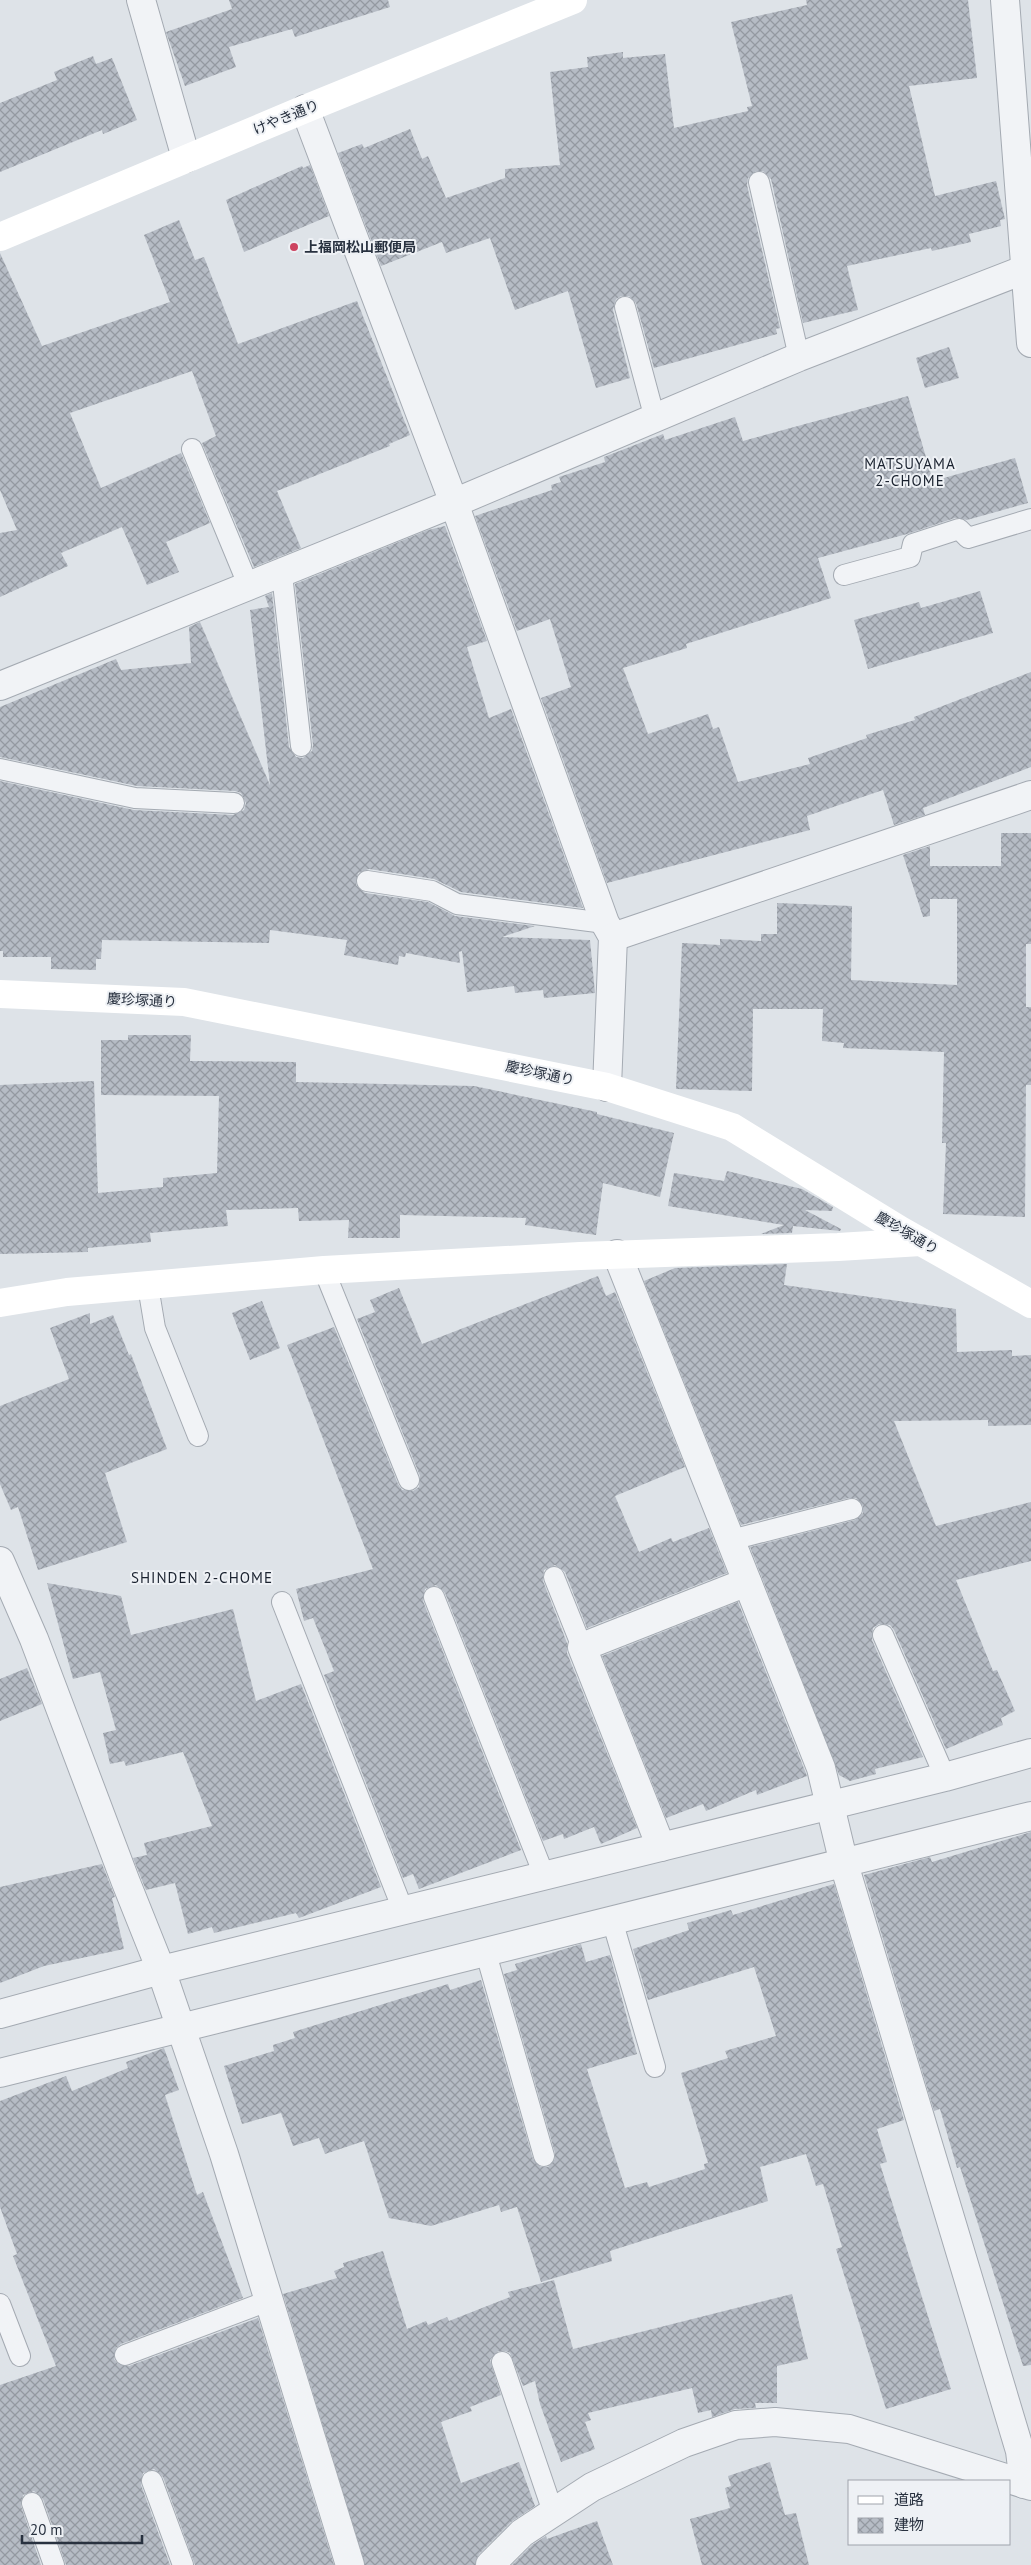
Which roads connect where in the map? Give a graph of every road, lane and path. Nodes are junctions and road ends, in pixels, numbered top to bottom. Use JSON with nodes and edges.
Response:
{"nodes":[{"id":1,"x":141,"y":0,"type":"edge"},
{"id":2,"x":573,"y":0,"type":"edge"},
{"id":3,"x":1005,"y":0,"type":"edge"},
{"id":4,"x":304,"y":109,"type":"junction"},
{"id":5,"x":186,"y":158,"type":"junction"},
{"id":6,"x":759,"y":182,"type":"dead end"},
{"id":7,"x":0,"y":237,"type":"edge"},
{"id":8,"x":1029,"y":267,"type":"edge"},
{"id":9,"x":626,"y":307,"type":"dead end"},
{"id":10,"x":1031,"y":343,"type":"edge"},
{"id":11,"x":799,"y":357,"type":"junction"},
{"id":12,"x":655,"y":419,"type":"junction"},
{"id":13,"x":192,"y":449,"type":"dead end"},
{"id":14,"x":454,"y":503,"type":"junction"},
{"id":15,"x":1031,"y":519,"type":"edge"},
{"id":16,"x":282,"y":574,"type":"junction"},
{"id":17,"x":844,"y":575,"type":"dead end"},
{"id":18,"x":249,"y":587,"type":"junction"},
{"id":19,"x":0,"y":686,"type":"edge"},
{"id":20,"x":301,"y":746,"type":"dead end"},
{"id":21,"x":0,"y":769,"type":"edge"},
{"id":22,"x":1031,"y":795,"type":"edge"},
{"id":23,"x":234,"y":803,"type":"dead end"},
{"id":24,"x":368,"y":882,"type":"dead end"},
{"id":25,"x":609,"y":930,"type":"junction"},
{"id":26,"x":0,"y":994,"type":"edge"},
{"id":27,"x":607,"y":1087,"type":"junction"},
{"id":28,"x":922,"y":1242,"type":"junction"},
{"id":29,"x":617,"y":1254,"type":"junction"},
{"id":30,"x":324,"y":1270,"type":"junction"},
{"id":31,"x":148,"y":1286,"type":"junction"},
{"id":32,"x":0,"y":1303,"type":"edge"},
{"id":33,"x":1031,"y":1304,"type":"edge"},
{"id":34,"x":198,"y":1436,"type":"dead end"},
{"id":35,"x":409,"y":1480,"type":"dead end"},
{"id":36,"x":852,"y":1509,"type":"dead end"},
{"id":37,"x":731,"y":1540,"type":"junction"},
{"id":38,"x":0,"y":1561,"type":"edge"},
{"id":39,"x":554,"y":1577,"type":"dead end"},
{"id":40,"x":748,"y":1582,"type":"junction"},
{"id":41,"x":434,"y":1598,"type":"dead end"},
{"id":42,"x":282,"y":1602,"type":"dead end"},
{"id":43,"x":883,"y":1635,"type":"dead end"},
{"id":44,"x":582,"y":1647,"type":"junction"},
{"id":45,"x":1031,"y":1753,"type":"edge"},
{"id":46,"x":945,"y":1777,"type":"junction"},
{"id":47,"x":832,"y":1805,"type":"junction"},
{"id":48,"x":1031,"y":1816,"type":"edge"},
{"id":49,"x":661,"y":1847,"type":"junction"},
{"id":50,"x":844,"y":1864,"type":"junction"},
{"id":51,"x":544,"y":1874,"type":"junction"},
{"id":52,"x":403,"y":1910,"type":"junction"},
{"id":53,"x":612,"y":1920,"type":"junction"},
{"id":54,"x":485,"y":1950,"type":"junction"},
{"id":55,"x":162,"y":1970,"type":"junction"},
{"id":56,"x":0,"y":2014,"type":"edge"},
{"id":57,"x":181,"y":2029,"type":"junction"},
{"id":58,"x":655,"y":2067,"type":"dead end"},
{"id":59,"x":0,"y":2072,"type":"edge"},
{"id":60,"x":544,"y":2156,"type":"dead end"},
{"id":61,"x":268,"y":2301,"type":"junction"},
{"id":62,"x":0,"y":2304,"type":"edge"},
{"id":63,"x":125,"y":2355,"type":"dead end"},
{"id":64,"x":20,"y":2356,"type":"dead end"},
{"id":65,"x":502,"y":2362,"type":"dead end"},
{"id":66,"x":152,"y":2481,"type":"dead end"},
{"id":67,"x":1027,"y":2485,"type":"edge"},
{"id":68,"x":32,"y":2503,"type":"dead end"},
{"id":69,"x":553,"y":2512,"type":"junction"},
{"id":70,"x":54,"y":2565,"type":"edge"},
{"id":71,"x":183,"y":2565,"type":"edge"},
{"id":72,"x":350,"y":2565,"type":"edge"},
{"id":73,"x":490,"y":2565,"type":"edge"}],
"edges":[{"from":1,"to":5,"type":"street"},
{"from":2,"to":4,"type":"street","name":"けやき通り"},
{"from":3,"to":8,"type":"street"},
{"from":4,"to":5,"type":"street","name":"けやき通り"},
{"from":4,"to":14,"type":"street"},
{"from":5,"to":7,"type":"street","name":"けやき通り"},
{"from":6,"to":11,"type":"lane"},
{"from":8,"to":10,"type":"street"},
{"from":8,"to":11,"type":"street"},
{"from":9,"to":12,"type":"lane"},
{"from":11,"to":12,"type":"street"},
{"from":12,"to":14,"type":"street"},
{"from":13,"to":18,"type":"lane"},
{"from":14,"to":16,"type":"street"},
{"from":14,"to":25,"type":"street"},
{"from":15,"to":17,"type":"lane"},
{"from":16,"to":18,"type":"street"},
{"from":16,"to":20,"type":"lane"},
{"from":18,"to":19,"type":"street"},
{"from":21,"to":23,"type":"lane"},
{"from":22,"to":25,"type":"street"},
{"from":24,"to":25,"type":"lane"},
{"from":25,"to":27,"type":"street"},
{"from":26,"to":27,"type":"street","name":"慶珍塚通り"},
{"from":27,"to":28,"type":"street","name":"慶珍塚通り"},
{"from":28,"to":29,"type":"street"},
{"from":28,"to":33,"type":"street","name":"慶珍塚通り"},
{"from":29,"to":30,"type":"street"},
{"from":29,"to":37,"type":"street"},
{"from":30,"to":31,"type":"street"},
{"from":30,"to":35,"type":"lane"},
{"from":31,"to":32,"type":"street"},
{"from":31,"to":34,"type":"lane"},
{"from":36,"to":37,"type":"lane"},
{"from":37,"to":40,"type":"street"},
{"from":38,"to":55,"type":"street"},
{"from":39,"to":44,"type":"lane"},
{"from":40,"to":44,"type":"street"},
{"from":40,"to":47,"type":"street"},
{"from":41,"to":51,"type":"lane"},
{"from":42,"to":52,"type":"lane"},
{"from":43,"to":46,"type":"lane"},
{"from":44,"to":49,"type":"street"},
{"from":45,"to":46,"type":"street"},
{"from":46,"to":47,"type":"street"},
{"from":47,"to":49,"type":"street"},
{"from":47,"to":50,"type":"street"},
{"from":48,"to":50,"type":"street"},
{"from":49,"to":51,"type":"street"},
{"from":50,"to":53,"type":"street"},
{"from":50,"to":67,"type":"street"},
{"from":51,"to":52,"type":"street"},
{"from":52,"to":55,"type":"street"},
{"from":53,"to":54,"type":"street"},
{"from":53,"to":58,"type":"lane"},
{"from":54,"to":57,"type":"street"},
{"from":54,"to":60,"type":"lane"},
{"from":55,"to":56,"type":"street"},
{"from":55,"to":57,"type":"street"},
{"from":57,"to":59,"type":"street"},
{"from":57,"to":61,"type":"street"},
{"from":61,"to":63,"type":"lane"},
{"from":61,"to":72,"type":"street"},
{"from":62,"to":64,"type":"lane"},
{"from":65,"to":69,"type":"lane"},
{"from":66,"to":71,"type":"lane"},
{"from":67,"to":69,"type":"street"},
{"from":68,"to":70,"type":"lane"},
{"from":69,"to":73,"type":"street"}]}
